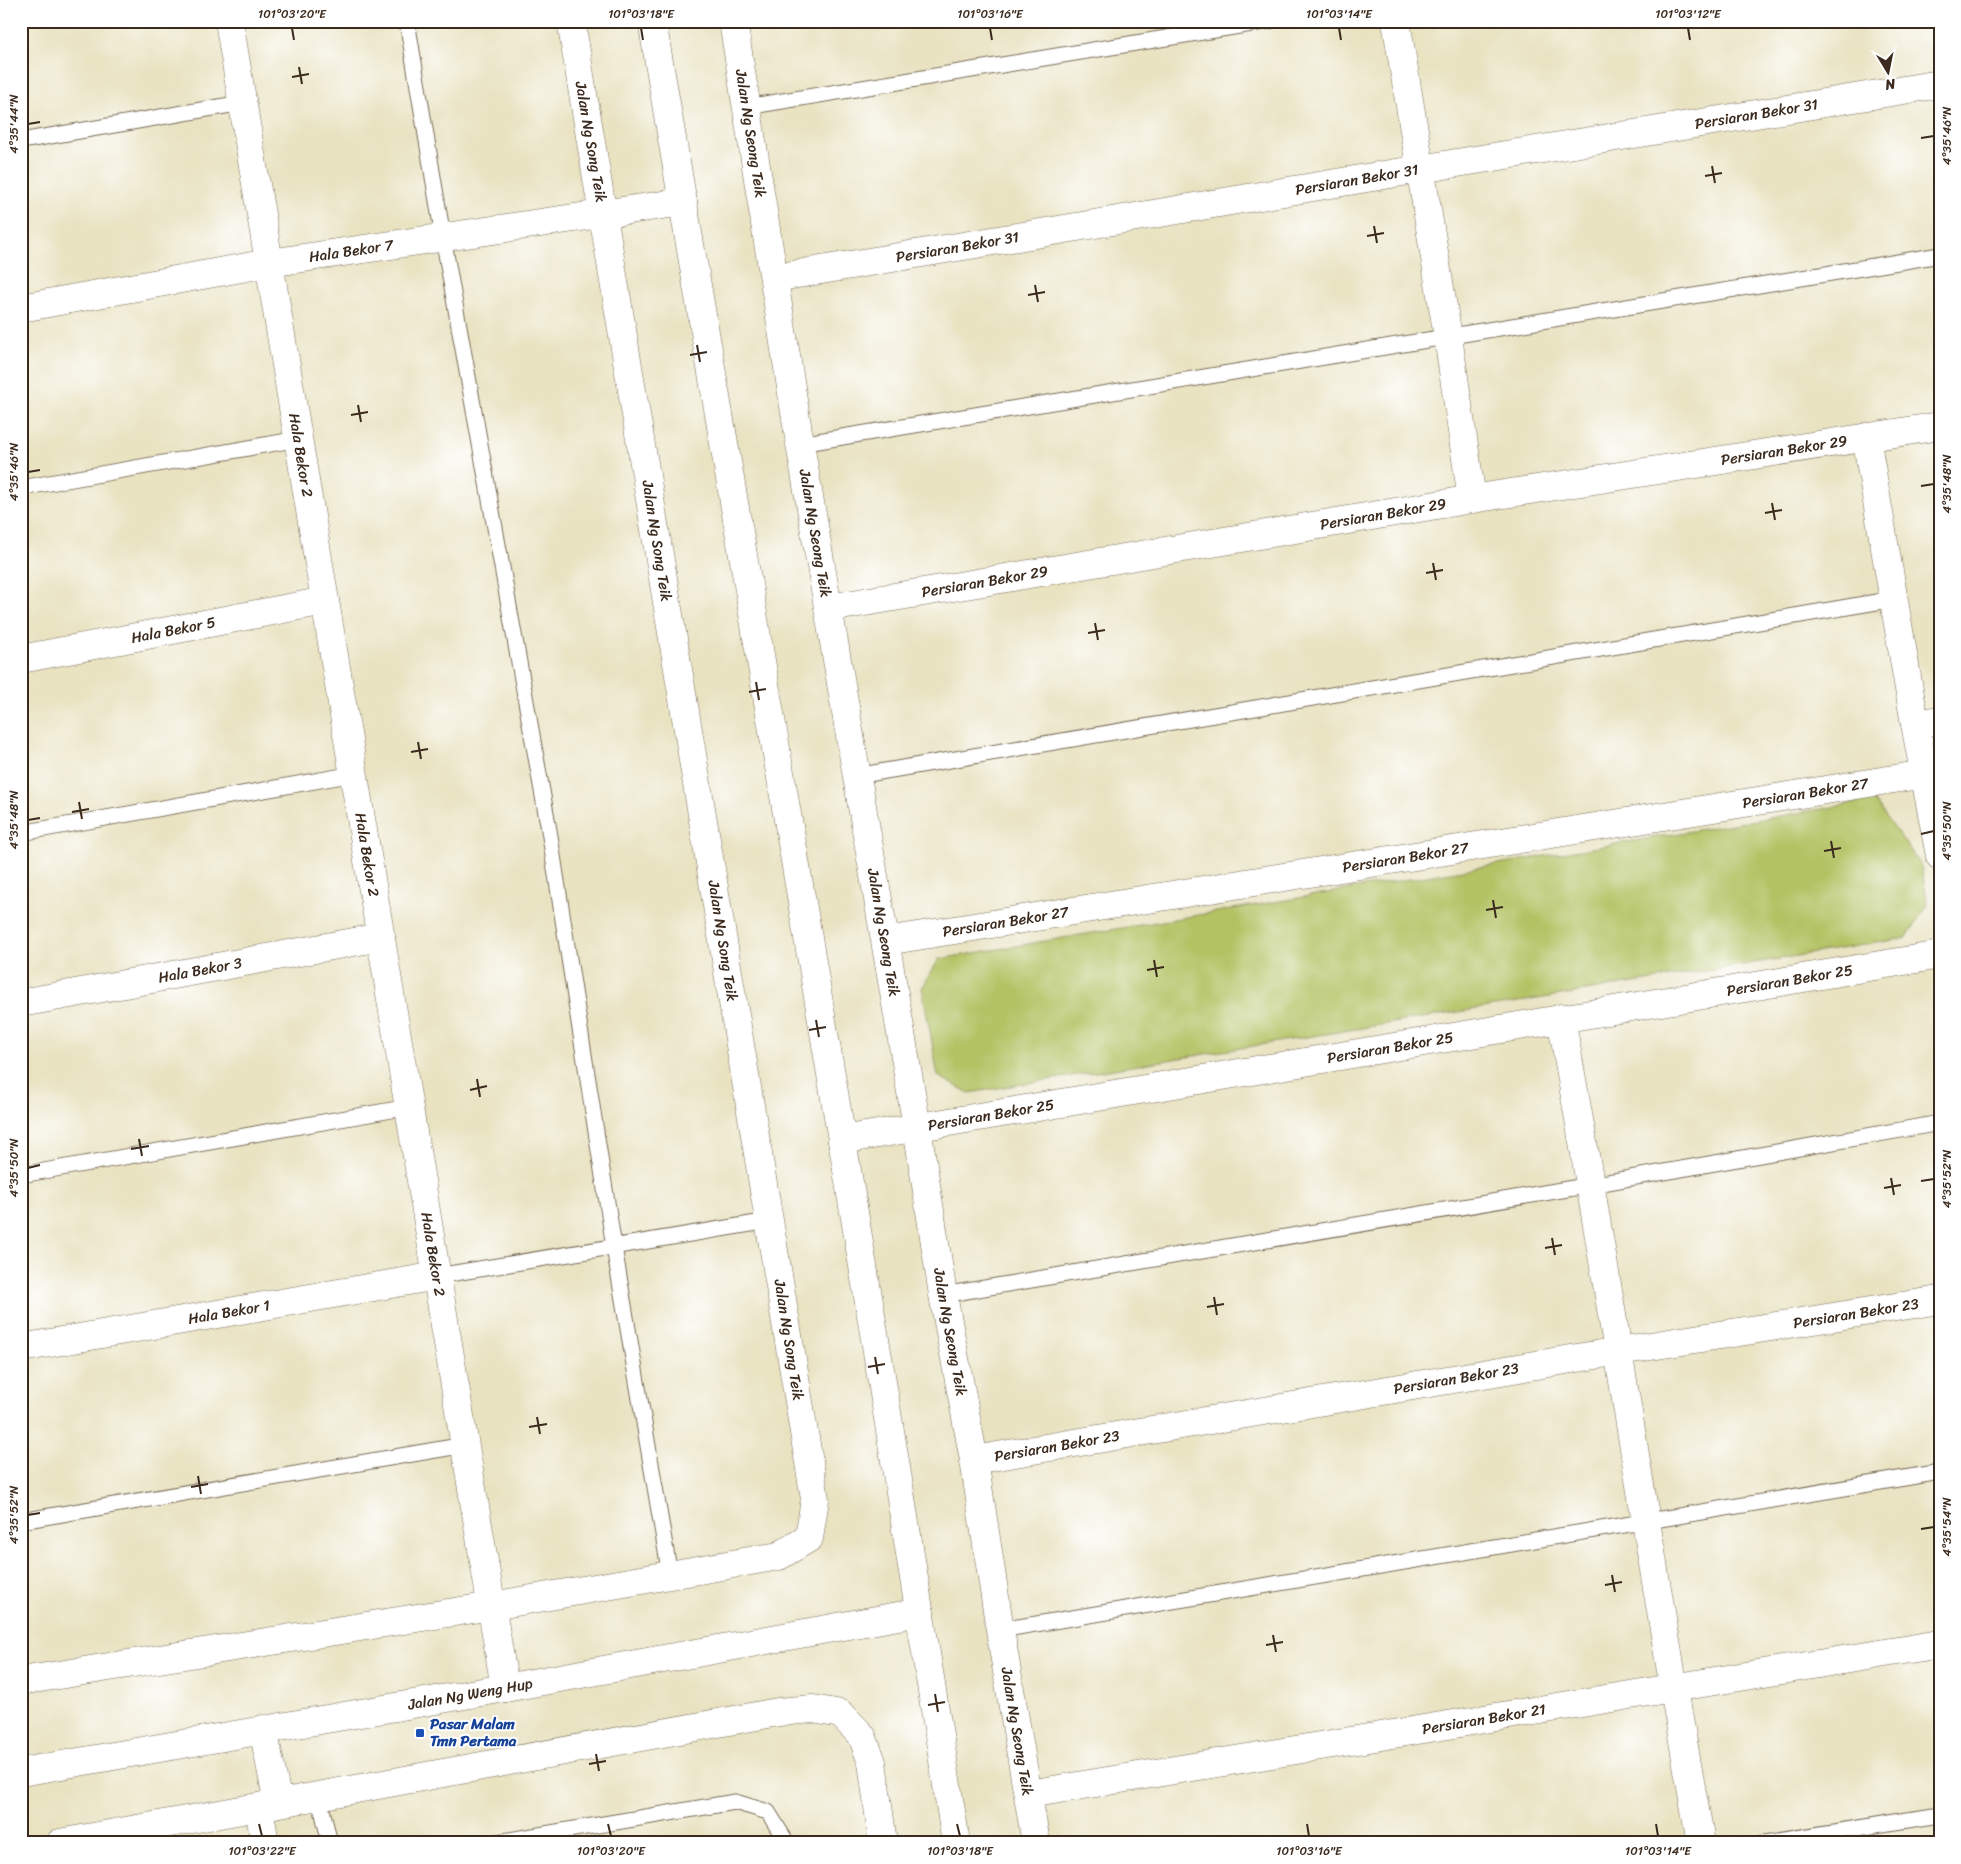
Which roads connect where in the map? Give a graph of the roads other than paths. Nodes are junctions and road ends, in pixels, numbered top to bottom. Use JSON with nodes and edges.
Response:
{"nodes":[{"id":1,"x":229,"y":21,"type":"edge"},
{"id":2,"x":407,"y":21,"type":"edge"},
{"id":3,"x":571,"y":21,"type":"edge"},
{"id":4,"x":652,"y":21,"type":"edge"},
{"id":5,"x":733,"y":21,"type":"edge"},
{"id":6,"x":1270,"y":21,"type":"edge"},
{"id":7,"x":1396,"y":21,"type":"edge"},
{"id":8,"x":1940,"y":84,"type":"edge"},
{"id":9,"x":242,"y":103,"type":"junction"},
{"id":10,"x":746,"y":106,"type":"junction"},
{"id":11,"x":21,"y":141,"type":"edge"},
{"id":12,"x":1420,"y":169,"type":"junction"},
{"id":13,"x":683,"y":202,"type":"junction"},
{"id":14,"x":603,"y":213,"type":"junction"},
{"id":15,"x":443,"y":237,"type":"junction"},
{"id":16,"x":1940,"y":255,"type":"edge"},
{"id":17,"x":269,"y":263,"type":"junction"},
{"id":18,"x":774,"y":278,"type":"junction"},
{"id":19,"x":21,"y":308,"type":"edge"},
{"id":20,"x":1448,"y":336,"type":"junction"},
{"id":21,"x":1940,"y":426,"type":"edge"},
{"id":22,"x":1866,"y":438,"type":"junction"},
{"id":23,"x":298,"y":439,"type":"junction"},
{"id":24,"x":800,"y":444,"type":"junction"},
{"id":25,"x":21,"y":488,"type":"edge"},
{"id":26,"x":1472,"y":499,"type":"junction"},
{"id":27,"x":1894,"y":599,"type":"junction"},
{"id":28,"x":325,"y":601,"type":"junction"},
{"id":29,"x":829,"y":608,"type":"junction"},
{"id":30,"x":21,"y":659,"type":"edge"},
{"id":31,"x":1927,"y":722,"type":"edge"},
{"id":32,"x":354,"y":774,"type":"junction"},
{"id":33,"x":1925,"y":774,"type":"junction"},
{"id":34,"x":856,"y":776,"type":"junction"},
{"id":35,"x":21,"y":833,"type":"edge"},
{"id":36,"x":1940,"y":856,"type":"edge"},
{"id":37,"x":381,"y":937,"type":"junction"},
{"id":38,"x":886,"y":941,"type":"junction"},
{"id":39,"x":1940,"y":955,"type":"edge"},
{"id":40,"x":21,"y":1003,"type":"edge"},
{"id":41,"x":1560,"y":1018,"type":"junction"},
{"id":42,"x":409,"y":1107,"type":"junction"},
{"id":43,"x":1940,"y":1123,"type":"edge"},
{"id":44,"x":918,"y":1127,"type":"junction"},
{"id":45,"x":842,"y":1140,"type":"junction"},
{"id":46,"x":21,"y":1175,"type":"edge"},
{"id":47,"x":1591,"y":1185,"type":"junction"},
{"id":48,"x":769,"y":1221,"type":"junction"},
{"id":49,"x":614,"y":1247,"type":"junction"},
{"id":50,"x":437,"y":1276,"type":"junction"},
{"id":51,"x":943,"y":1295,"type":"junction"},
{"id":52,"x":1940,"y":1300,"type":"edge"},
{"id":53,"x":21,"y":1348,"type":"edge"},
{"id":54,"x":1619,"y":1351,"type":"junction"},
{"id":55,"x":465,"y":1445,"type":"junction"},
{"id":56,"x":974,"y":1460,"type":"junction"},
{"id":57,"x":1940,"y":1472,"type":"edge"},
{"id":58,"x":21,"y":1521,"type":"edge"},
{"id":59,"x":1646,"y":1521,"type":"junction"},
{"id":60,"x":670,"y":1575,"type":"junction"},
{"id":61,"x":492,"y":1606,"type":"junction"},
{"id":62,"x":920,"y":1612,"type":"junction"},
{"id":63,"x":1000,"y":1630,"type":"junction"},
{"id":64,"x":1940,"y":1644,"type":"edge"},
{"id":65,"x":21,"y":1681,"type":"edge"},
{"id":66,"x":505,"y":1688,"type":"junction"},
{"id":67,"x":1673,"y":1688,"type":"junction"},
{"id":68,"x":264,"y":1729,"type":"junction"},
{"id":69,"x":21,"y":1772,"type":"edge"},
{"id":70,"x":1029,"y":1794,"type":"junction"},
{"id":71,"x":319,"y":1797,"type":"junction"},
{"id":72,"x":269,"y":1805,"type":"junction"},
{"id":73,"x":1940,"y":1815,"type":"edge"},
{"id":74,"x":60,"y":1843,"type":"edge"},
{"id":75,"x":265,"y":1843,"type":"edge"},
{"id":76,"x":330,"y":1843,"type":"edge"},
{"id":77,"x":491,"y":1843,"type":"edge"},
{"id":78,"x":785,"y":1843,"type":"edge"},
{"id":79,"x":883,"y":1843,"type":"edge"},
{"id":80,"x":956,"y":1843,"type":"edge"},
{"id":81,"x":1036,"y":1843,"type":"edge"},
{"id":82,"x":1701,"y":1843,"type":"edge"},
{"id":83,"x":1764,"y":1843,"type":"edge"}],
"edges":[{"from":1,"to":9,"type":"street","name":"Hala Bekor 2"},
{"from":2,"to":15,"type":"lane"},
{"from":3,"to":14,"type":"street","name":"Jalan Ng Song Teik"},
{"from":4,"to":13,"type":"street"},
{"from":5,"to":10,"type":"street","name":"Jalan Ng Seong Teik"},
{"from":6,"to":10,"type":"lane"},
{"from":7,"to":12,"type":"street"},
{"from":8,"to":12,"type":"street","name":"Persiaran Bekor 31"},
{"from":9,"to":11,"type":"lane"},
{"from":9,"to":17,"type":"street","name":"Hala Bekor 2"},
{"from":10,"to":18,"type":"street","name":"Jalan Ng Seong Teik"},
{"from":12,"to":18,"type":"street","name":"Persiaran Bekor 31"},
{"from":12,"to":20,"type":"street"},
{"from":13,"to":14,"type":"street","name":"Hala Bekor 7"},
{"from":13,"to":45,"type":"street"},
{"from":14,"to":15,"type":"street","name":"Hala Bekor 7"},
{"from":14,"to":48,"type":"street","name":"Jalan Ng Song Teik"},
{"from":15,"to":17,"type":"street","name":"Hala Bekor 7"},
{"from":15,"to":49,"type":"lane"},
{"from":16,"to":20,"type":"lane"},
{"from":17,"to":19,"type":"street","name":"Hala Bekor 7"},
{"from":17,"to":23,"type":"street","name":"Hala Bekor 2"},
{"from":18,"to":24,"type":"street","name":"Jalan Ng Seong Teik"},
{"from":20,"to":24,"type":"lane"},
{"from":20,"to":26,"type":"street"},
{"from":21,"to":22,"type":"street","name":"Persiaran Bekor 29"},
{"from":22,"to":26,"type":"street","name":"Persiaran Bekor 29"},
{"from":22,"to":27,"type":"street"},
{"from":23,"to":25,"type":"lane"},
{"from":23,"to":28,"type":"street","name":"Hala Bekor 2"},
{"from":24,"to":29,"type":"street","name":"Jalan Ng Seong Teik"},
{"from":26,"to":29,"type":"street","name":"Persiaran Bekor 29"},
{"from":27,"to":31,"type":"street"},
{"from":27,"to":34,"type":"lane"},
{"from":28,"to":30,"type":"street","name":"Hala Bekor 5"},
{"from":28,"to":32,"type":"street","name":"Hala Bekor 2"},
{"from":29,"to":34,"type":"street","name":"Jalan Ng Seong Teik"},
{"from":31,"to":33,"type":"street"},
{"from":32,"to":35,"type":"lane"},
{"from":32,"to":37,"type":"street","name":"Hala Bekor 2"},
{"from":33,"to":36,"type":"street"},
{"from":33,"to":38,"type":"street","name":"Persiaran Bekor 27"},
{"from":34,"to":38,"type":"street","name":"Jalan Ng Seong Teik"},
{"from":37,"to":40,"type":"street","name":"Hala Bekor 3"},
{"from":37,"to":42,"type":"street","name":"Hala Bekor 2"},
{"from":38,"to":44,"type":"street","name":"Jalan Ng Seong Teik"},
{"from":39,"to":41,"type":"street","name":"Persiaran Bekor 25"},
{"from":41,"to":44,"type":"street","name":"Persiaran Bekor 25"},
{"from":41,"to":47,"type":"street"},
{"from":42,"to":46,"type":"lane"},
{"from":42,"to":50,"type":"street","name":"Hala Bekor 2"},
{"from":43,"to":47,"type":"lane"},
{"from":44,"to":45,"type":"street","name":"Persiaran Bekor 25"},
{"from":44,"to":51,"type":"street","name":"Jalan Ng Seong Teik"},
{"from":45,"to":62,"type":"street"},
{"from":47,"to":51,"type":"lane"},
{"from":47,"to":54,"type":"street"},
{"from":48,"to":49,"type":"lane"},
{"from":48,"to":60,"type":"street","name":"Jalan Ng Song Teik"},
{"from":49,"to":50,"type":"lane"},
{"from":49,"to":60,"type":"lane"},
{"from":50,"to":53,"type":"street","name":"Hala Bekor 1"},
{"from":50,"to":55,"type":"street","name":"Hala Bekor 2"},
{"from":51,"to":56,"type":"street","name":"Jalan Ng Seong Teik"},
{"from":52,"to":54,"type":"street","name":"Persiaran Bekor 23"},
{"from":54,"to":56,"type":"street","name":"Persiaran Bekor 23"},
{"from":54,"to":59,"type":"street"},
{"from":55,"to":58,"type":"lane"},
{"from":55,"to":61,"type":"street","name":"Hala Bekor 2"},
{"from":56,"to":63,"type":"street","name":"Jalan Ng Seong Teik"},
{"from":57,"to":59,"type":"lane"},
{"from":59,"to":63,"type":"lane"},
{"from":59,"to":67,"type":"street"},
{"from":60,"to":61,"type":"street","name":"Jalan Ng Song Teik"},
{"from":61,"to":65,"type":"street"},
{"from":61,"to":66,"type":"street","name":"Hala Bekor 2"},
{"from":62,"to":66,"type":"street","name":"Jalan Ng Weng Hup"},
{"from":62,"to":80,"type":"street"},
{"from":63,"to":70,"type":"street","name":"Jalan Ng Seong Teik"},
{"from":64,"to":67,"type":"street","name":"Persiaran Bekor 21"},
{"from":66,"to":68,"type":"street","name":"Jalan Ng Weng Hup"},
{"from":67,"to":70,"type":"street","name":"Persiaran Bekor 21"},
{"from":67,"to":82,"type":"street"},
{"from":68,"to":69,"type":"street","name":"Jalan Ng Weng Hup"},
{"from":68,"to":72,"type":"street"},
{"from":70,"to":81,"type":"street","name":"Jalan Ng Seong Teik"},
{"from":71,"to":72,"type":"street"},
{"from":71,"to":76,"type":"lane"},
{"from":71,"to":79,"type":"street"},
{"from":72,"to":74,"type":"street"},
{"from":72,"to":75,"type":"street"},
{"from":73,"to":83,"type":"lane"},
{"from":77,"to":78,"type":"lane"}]}
